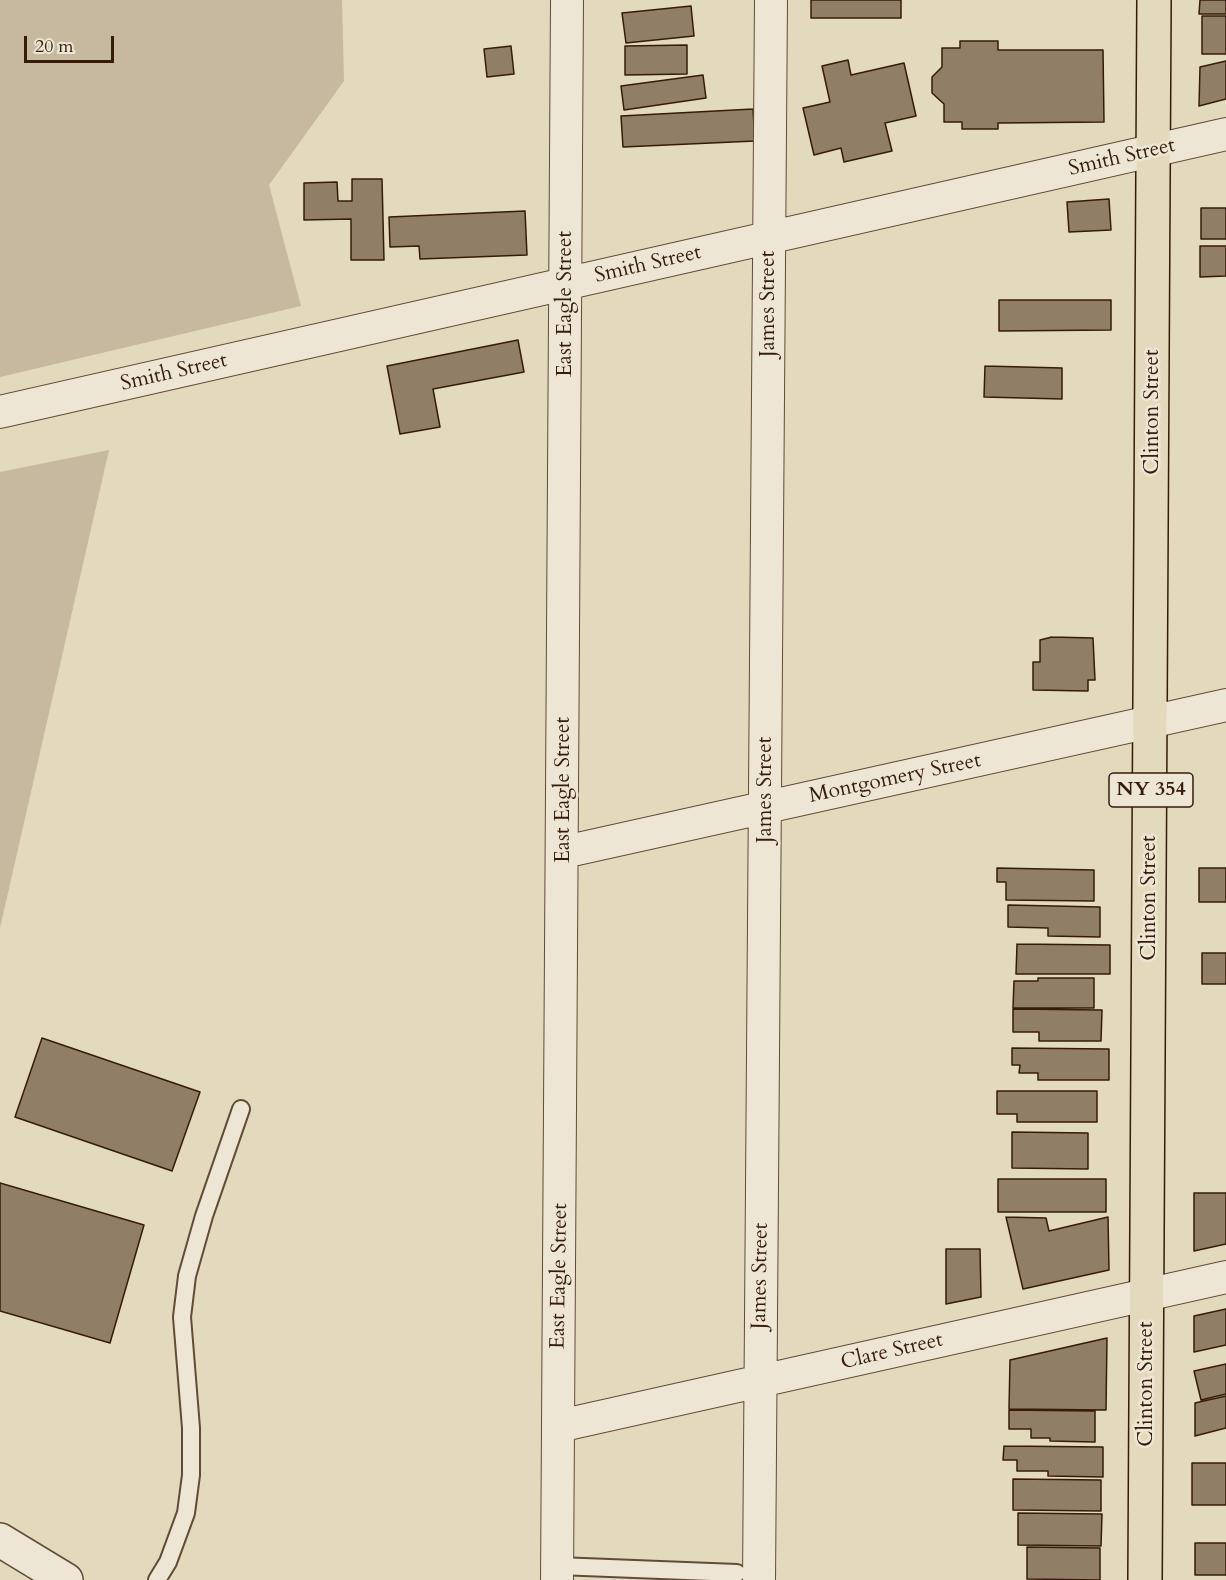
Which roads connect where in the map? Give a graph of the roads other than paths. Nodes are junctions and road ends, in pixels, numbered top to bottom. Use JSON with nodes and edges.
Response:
{"nodes":[{"id":1,"x":567,"y":0,"type":"edge"},
{"id":2,"x":771,"y":0,"type":"edge"},
{"id":3,"x":1154,"y":0,"type":"edge"},
{"id":4,"x":1226,"y":134,"type":"edge"},
{"id":5,"x":1154,"y":150,"type":"junction"},
{"id":6,"x":770,"y":237,"type":"junction"},
{"id":7,"x":566,"y":283,"type":"junction"},
{"id":8,"x":0,"y":412,"type":"edge"},
{"id":9,"x":1226,"y":705,"type":"edge"},
{"id":10,"x":1151,"y":723,"type":"junction"},
{"id":11,"x":766,"y":808,"type":"junction"},
{"id":12,"x":564,"y":852,"type":"junction"},
{"id":13,"x":241,"y":1109,"type":"dead end"},
{"id":14,"x":1226,"y":1277,"type":"edge"},
{"id":15,"x":1147,"y":1295,"type":"junction"},
{"id":16,"x":760,"y":1381,"type":"junction"},
{"id":17,"x":559,"y":1426,"type":"junction"},
{"id":18,"x":0,"y":1540,"type":"edge"},
{"id":19,"x":558,"y":1573,"type":"edge"},
{"id":20,"x":748,"y":1577,"type":"edge"},
{"id":21,"x":66,"y":1580,"type":"edge"},
{"id":22,"x":157,"y":1580,"type":"edge"},
{"id":23,"x":1145,"y":1580,"type":"edge"}],
"edges":[{"from":1,"to":7,"type":"street","name":"East Eagle Street"},
{"from":2,"to":6,"type":"street","name":"James Street"},
{"from":3,"to":5,"type":"main road","name":"Clinton Street","number":"NY 354"},
{"from":4,"to":5,"type":"street","name":"Smith Street"},
{"from":5,"to":6,"type":"street","name":"Smith Street"},
{"from":5,"to":10,"type":"main road","name":"Clinton Street","number":"NY 354"},
{"from":6,"to":7,"type":"street","name":"Smith Street"},
{"from":6,"to":11,"type":"street","name":"James Street"},
{"from":7,"to":8,"type":"street","name":"Smith Street"},
{"from":7,"to":12,"type":"street","name":"East Eagle Street"},
{"from":9,"to":10,"type":"street","name":"Montgomery Street"},
{"from":10,"to":11,"type":"street","name":"Montgomery Street"},
{"from":10,"to":15,"type":"main road","name":"Clinton Street","number":"NY 354"},
{"from":11,"to":12,"type":"street","name":"Montgomery Street"},
{"from":11,"to":16,"type":"street","name":"James Street"},
{"from":12,"to":17,"type":"street","name":"East Eagle Street"},
{"from":13,"to":22,"type":"lane"},
{"from":14,"to":15,"type":"street","name":"Clare Street"},
{"from":15,"to":16,"type":"street","name":"Clare Street"},
{"from":15,"to":23,"type":"main road","name":"Clinton Street","number":"NY 354"},
{"from":16,"to":17,"type":"street","name":"Clare Street"},
{"from":16,"to":20,"type":"street","name":"James Street"},
{"from":17,"to":19,"type":"street","name":"East Eagle Street"},
{"from":18,"to":21,"type":"street"},
{"from":19,"to":20,"type":"lane"}]}
